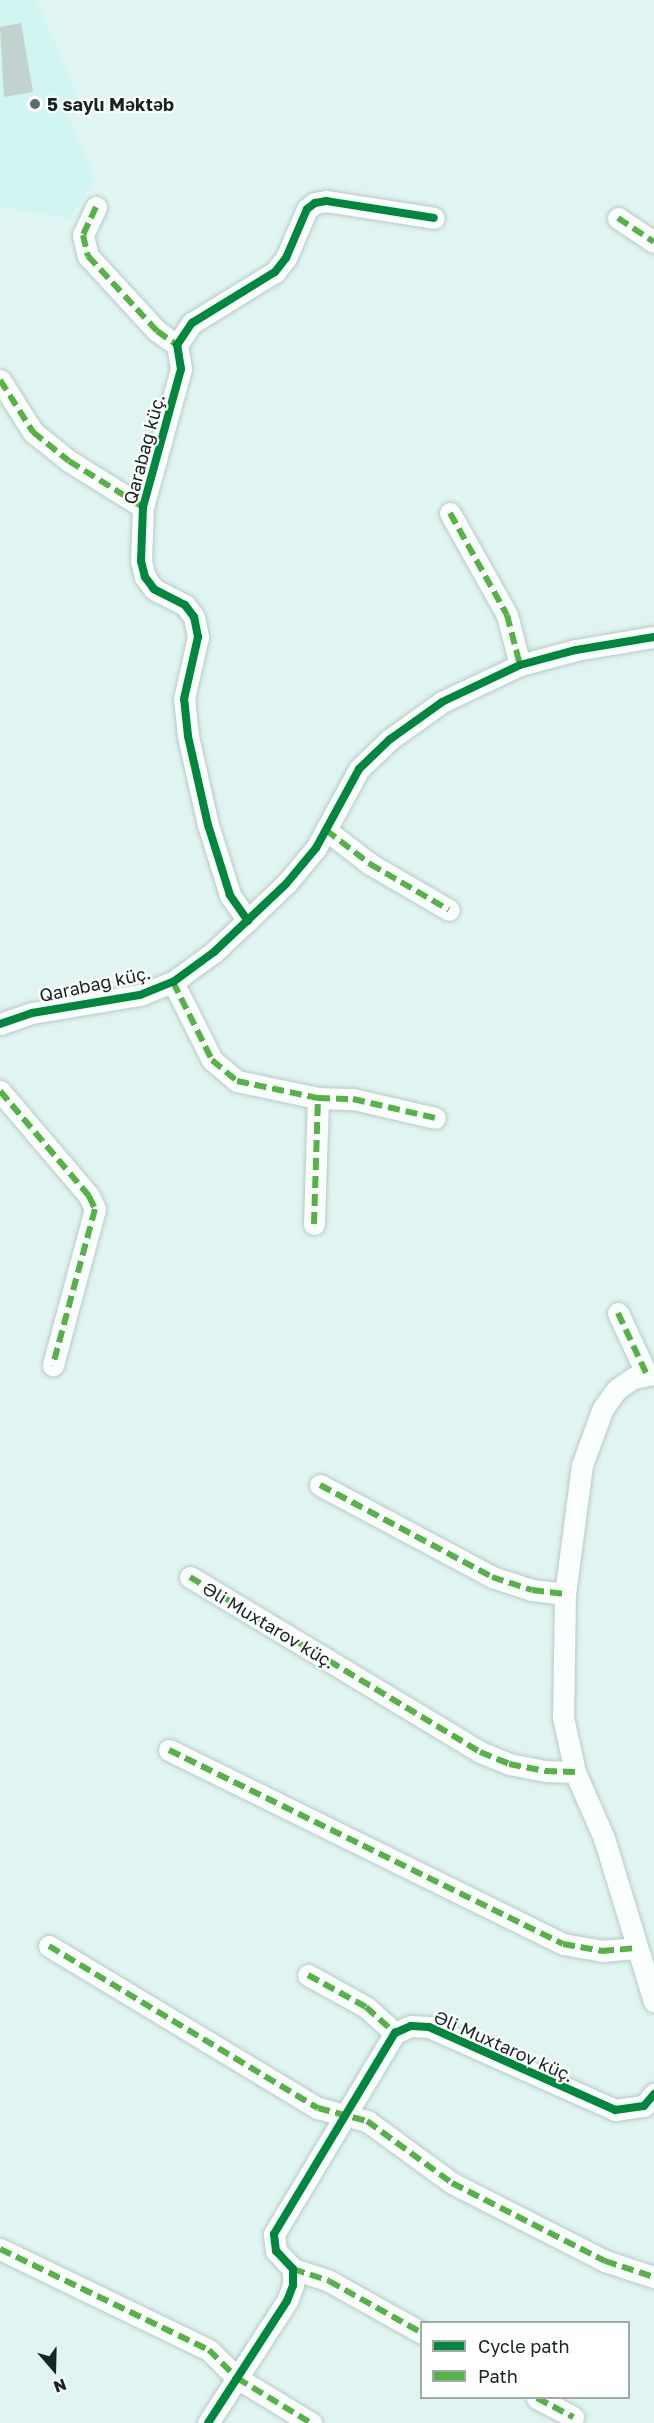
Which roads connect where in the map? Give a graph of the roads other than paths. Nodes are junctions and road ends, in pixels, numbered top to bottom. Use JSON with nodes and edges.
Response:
{"nodes":[{"id":1,"x":96,"y":207,"type":"dead end"},
{"id":2,"x":434,"y":218,"type":"dead end"},
{"id":3,"x":618,"y":218,"type":"dead end"},
{"id":4,"x":654,"y":242,"type":"edge"},
{"id":5,"x":177,"y":345,"type":"junction"},
{"id":6,"x":0,"y":380,"type":"edge"},
{"id":7,"x":143,"y":507,"type":"junction"},
{"id":8,"x":450,"y":513,"type":"dead end"},
{"id":9,"x":654,"y":637,"type":"edge"},
{"id":10,"x":520,"y":665,"type":"junction"},
{"id":11,"x":326,"y":830,"type":"junction"},
{"id":12,"x":449,"y":910,"type":"dead end"},
{"id":13,"x":248,"y":921,"type":"junction"},
{"id":14,"x":173,"y":982,"type":"junction"},
{"id":15,"x":0,"y":1024,"type":"edge"},
{"id":16,"x":0,"y":1091,"type":"edge"},
{"id":17,"x":318,"y":1098,"type":"junction"},
{"id":18,"x":435,"y":1118,"type":"dead end"},
{"id":19,"x":314,"y":1224,"type":"dead end"},
{"id":20,"x":618,"y":1313,"type":"dead end"},
{"id":21,"x":53,"y":1365,"type":"dead end"},
{"id":22,"x":650,"y":1374,"type":"edge"},
{"id":23,"x":320,"y":1485,"type":"dead end"},
{"id":24,"x":190,"y":1577,"type":"dead end"},
{"id":25,"x":565,"y":1594,"type":"junction"},
{"id":26,"x":169,"y":1750,"type":"dead end"},
{"id":27,"x":575,"y":1772,"type":"junction"},
{"id":28,"x":49,"y":1946,"type":"dead end"},
{"id":29,"x":635,"y":1947,"type":"junction"},
{"id":30,"x":308,"y":1975,"type":"dead end"},
{"id":31,"x":654,"y":2002,"type":"edge"},
{"id":32,"x":395,"y":2033,"type":"junction"},
{"id":33,"x":654,"y":2094,"type":"edge"},
{"id":34,"x":345,"y":2115,"type":"junction"},
{"id":35,"x":0,"y":2249,"type":"edge"},
{"id":36,"x":293,"y":2269,"type":"junction"},
{"id":37,"x":654,"y":2277,"type":"edge"},
{"id":38,"x":420,"y":2332,"type":"edge"},
{"id":39,"x":237,"y":2378,"type":"junction"},
{"id":40,"x":541,"y":2399,"type":"edge"},
{"id":41,"x":573,"y":2417,"type":"dead end"},
{"id":42,"x":208,"y":2423,"type":"edge"},
{"id":43,"x":311,"y":2423,"type":"edge"}],
"edges":[{"from":1,"to":5,"type":"street"},
{"from":2,"to":5,"type":"street"},
{"from":3,"to":4,"type":"street"},
{"from":5,"to":7,"type":"street","name":"Qarabağ küç."},
{"from":6,"to":7,"type":"street"},
{"from":7,"to":13,"type":"street","name":"Qarabağ küç."},
{"from":8,"to":10,"type":"street"},
{"from":9,"to":10,"type":"street","name":"Qarabağ küç."},
{"from":10,"to":11,"type":"street","name":"Qarabağ küç."},
{"from":11,"to":12,"type":"street"},
{"from":11,"to":13,"type":"street","name":"Qarabağ küç."},
{"from":13,"to":14,"type":"street","name":"Qarabağ küç."},
{"from":14,"to":15,"type":"street","name":"Qarabağ küç."},
{"from":14,"to":17,"type":"street"},
{"from":16,"to":21,"type":"street"},
{"from":17,"to":18,"type":"street"},
{"from":17,"to":19,"type":"street"},
{"from":20,"to":22,"type":"street"},
{"from":22,"to":25,"type":"street"},
{"from":23,"to":25,"type":"street"},
{"from":24,"to":27,"type":"street","name":"Əli Muxtarov küç."},
{"from":25,"to":27,"type":"street"},
{"from":26,"to":29,"type":"street"},
{"from":27,"to":29,"type":"street"},
{"from":28,"to":34,"type":"street"},
{"from":29,"to":31,"type":"street"},
{"from":30,"to":32,"type":"street"},
{"from":32,"to":33,"type":"street","name":"Əli Muxtarov küç."},
{"from":32,"to":34,"type":"street"},
{"from":34,"to":36,"type":"street"},
{"from":34,"to":37,"type":"street"},
{"from":35,"to":39,"type":"street"},
{"from":36,"to":38,"type":"street"},
{"from":36,"to":39,"type":"street"},
{"from":39,"to":42,"type":"street"},
{"from":39,"to":43,"type":"street"},
{"from":40,"to":41,"type":"street"}]}
